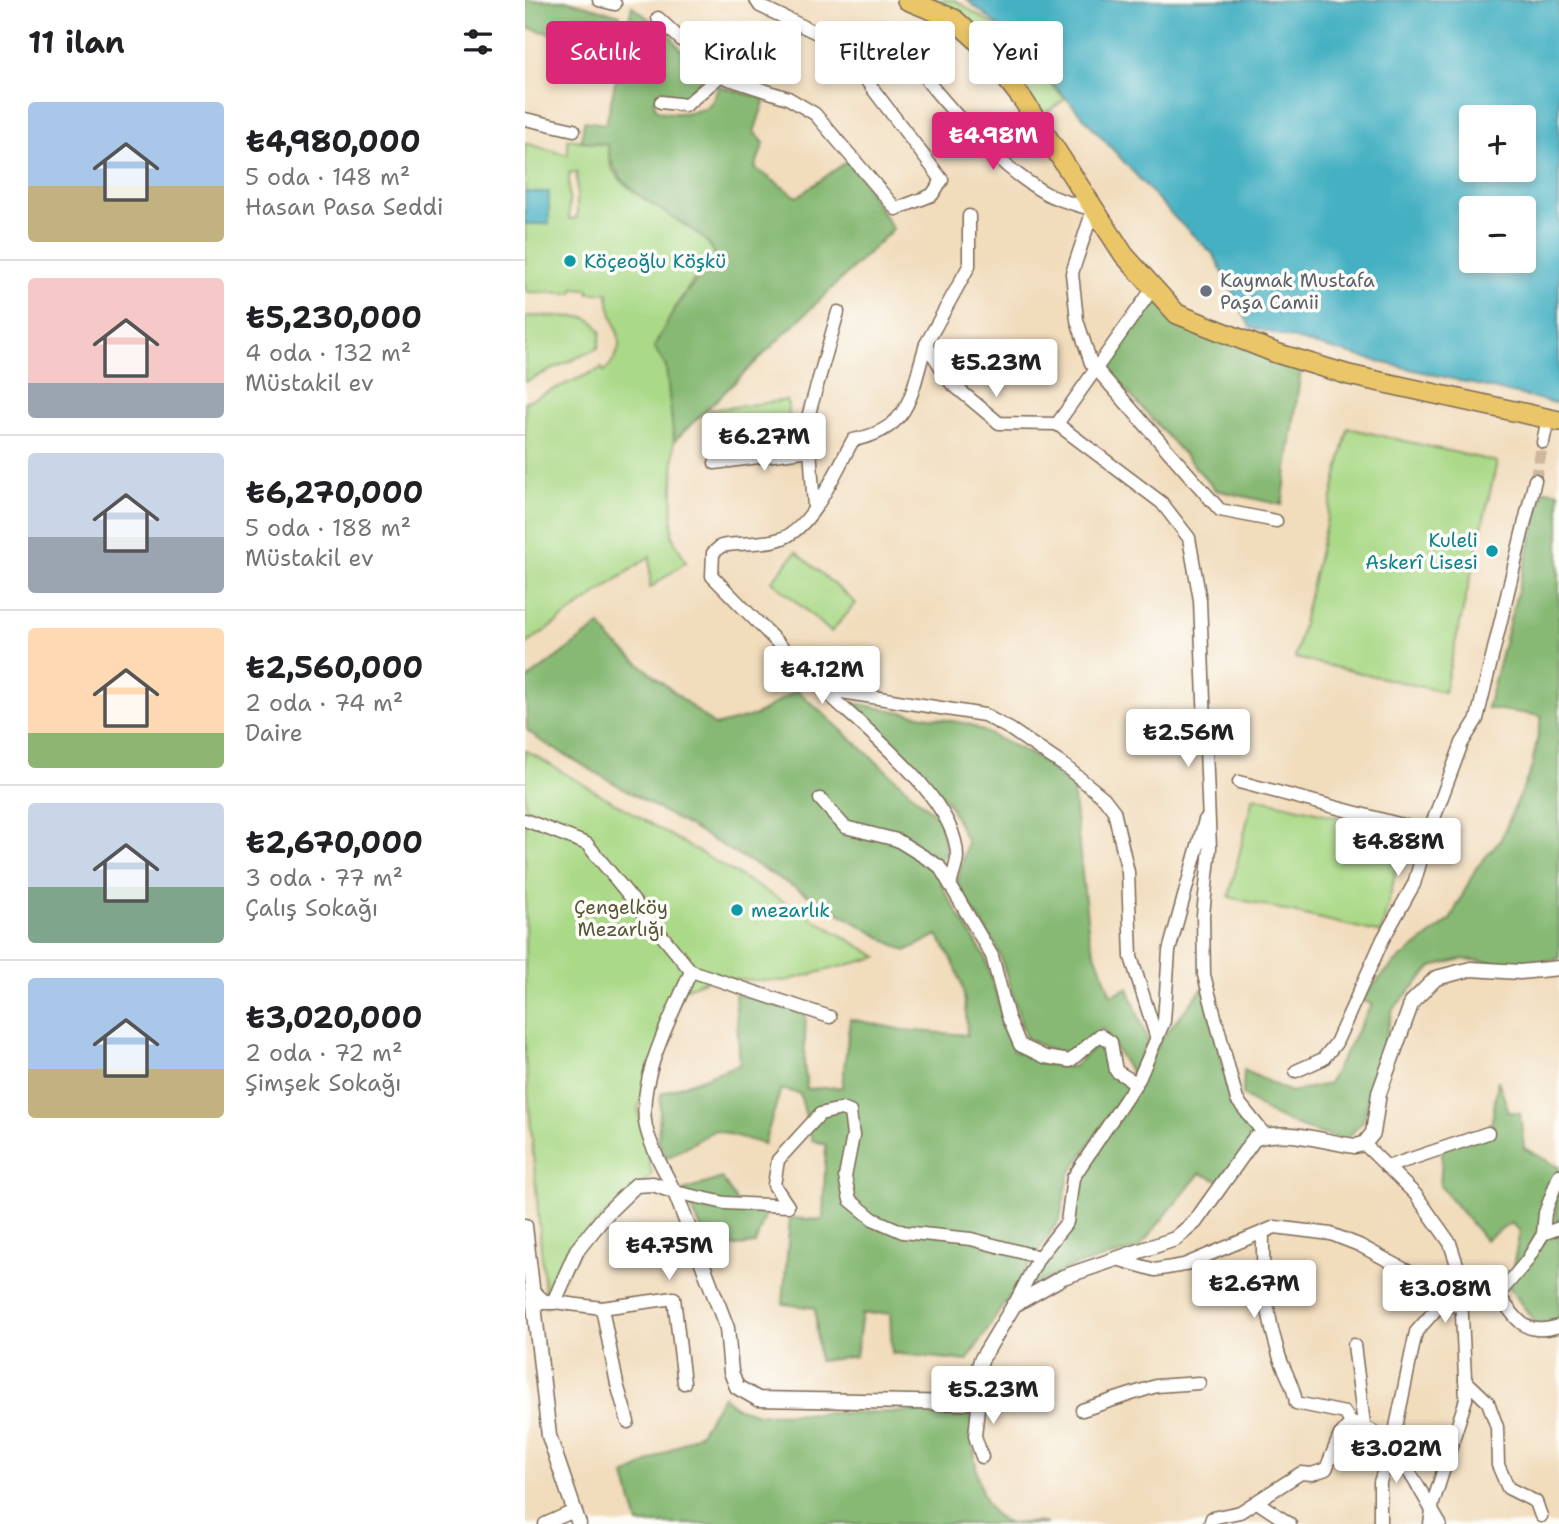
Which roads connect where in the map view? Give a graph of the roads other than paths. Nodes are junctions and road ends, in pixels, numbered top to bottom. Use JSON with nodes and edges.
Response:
{"nodes":[{"id":1,"x":599,"y":0,"type":"edge"},
{"id":2,"x":756,"y":0,"type":"edge"},
{"id":3,"x":907,"y":0,"type":"edge"},
{"id":4,"x":615,"y":5,"type":"dead end"},
{"id":5,"x":658,"y":18,"type":"dead end"},
{"id":6,"x":792,"y":21,"type":"edge"},
{"id":7,"x":801,"y":25,"type":"edge"},
{"id":8,"x":680,"y":39,"type":"edge"},
{"id":9,"x":711,"y":84,"type":"edge"},
{"id":10,"x":744,"y":84,"type":"edge"},
{"id":11,"x":930,"y":84,"type":"edge"},
{"id":12,"x":661,"y":102,"type":"dead end"},
{"id":13,"x":525,"y":119,"type":"edge"},
{"id":14,"x":574,"y":130,"type":"dead end"},
{"id":15,"x":1093,"y":210,"type":"junction"},
{"id":16,"x":969,"y":216,"type":"dead end"},
{"id":17,"x":1153,"y":288,"type":"junction"},
{"id":18,"x":838,"y":312,"type":"dead end"},
{"id":19,"x":926,"y":344,"type":"junction"},
{"id":20,"x":1097,"y":369,"type":"junction"},
{"id":21,"x":1553,"y":420,"type":"edge"},
{"id":22,"x":1057,"y":424,"type":"junction"},
{"id":23,"x":1543,"y":442,"type":"tunnel mouth"},
{"id":24,"x":810,"y":450,"type":"junction"},
{"id":25,"x":715,"y":463,"type":"dead end"},
{"id":26,"x":1535,"y":480,"type":"tunnel mouth"},
{"id":27,"x":814,"y":509,"type":"junction"},
{"id":28,"x":1276,"y":521,"type":"dead end"},
{"id":29,"x":823,"y":689,"type":"junction"},
{"id":30,"x":1239,"y":782,"type":"dead end"},
{"id":31,"x":820,"y":799,"type":"dead end"},
{"id":32,"x":1207,"y":813,"type":"junction"},
{"id":33,"x":525,"y":821,"type":"edge"},
{"id":34,"x":1429,"y":832,"type":"junction"},
{"id":35,"x":951,"y":882,"type":"junction"},
{"id":36,"x":1559,"y":968,"type":"edge"},
{"id":37,"x":691,"y":971,"type":"junction"},
{"id":38,"x":830,"y":1017,"type":"dead end"},
{"id":39,"x":1157,"y":1039,"type":"junction"},
{"id":40,"x":1296,"y":1071,"type":"dead end"},
{"id":41,"x":1136,"y":1083,"type":"junction"},
{"id":42,"x":1488,"y":1133,"type":"dead end"},
{"id":43,"x":1265,"y":1135,"type":"junction"},
{"id":44,"x":1364,"y":1144,"type":"junction"},
{"id":45,"x":1387,"y":1167,"type":"junction"},
{"id":46,"x":1559,"y":1175,"type":"edge"},
{"id":47,"x":675,"y":1192,"type":"junction"},
{"id":48,"x":525,"y":1226,"type":"edge"},
{"id":49,"x":1559,"y":1228,"type":"edge"},
{"id":50,"x":1263,"y":1232,"type":"junction"},
{"id":51,"x":1543,"y":1234,"type":"junction"},
{"id":52,"x":1039,"y":1257,"type":"junction"},
{"id":53,"x":1121,"y":1260,"type":"junction"},
{"id":54,"x":533,"y":1292,"type":"junction"},
{"id":55,"x":1498,"y":1295,"type":"junction"},
{"id":56,"x":554,"y":1302,"type":"junction"},
{"id":57,"x":1014,"y":1305,"type":"junction"},
{"id":58,"x":1459,"y":1305,"type":"junction"},
{"id":59,"x":603,"y":1308,"type":"junction"},
{"id":60,"x":1559,"y":1326,"type":"edge"},
{"id":61,"x":1354,"y":1345,"type":"dead end"},
{"id":62,"x":1465,"y":1380,"type":"junction"},
{"id":63,"x":684,"y":1383,"type":"dead end"},
{"id":64,"x":1199,"y":1383,"type":"dead end"},
{"id":65,"x":979,"y":1398,"type":"junction"},
{"id":66,"x":1083,"y":1410,"type":"dead end"},
{"id":67,"x":628,"y":1422,"type":"dead end"},
{"id":68,"x":1358,"y":1423,"type":"junction"},
{"id":69,"x":1392,"y":1446,"type":"junction"},
{"id":70,"x":982,"y":1457,"type":"dead end"},
{"id":71,"x":1257,"y":1502,"type":"junction"},
{"id":72,"x":1541,"y":1516,"type":"dead end"},
{"id":73,"x":577,"y":1517,"type":"edge"},
{"id":74,"x":1431,"y":1518,"type":"edge"},
{"id":75,"x":545,"y":1524,"type":"edge"},
{"id":76,"x":1210,"y":1524,"type":"edge"},
{"id":77,"x":1290,"y":1524,"type":"edge"},
{"id":78,"x":1380,"y":1524,"type":"edge"},
{"id":79,"x":1440,"y":1524,"type":"edge"}],
"edges":[{"from":1,"to":4,"type":"street"},
{"from":2,"to":6,"type":"street"},
{"from":3,"to":15,"type":"main road"},
{"from":5,"to":8,"type":"street"},
{"from":7,"to":10,"type":"street"},
{"from":9,"to":12,"type":"street"},
{"from":11,"to":15,"type":"street"},
{"from":13,"to":14,"type":"street"},
{"from":15,"to":17,"type":"main road"},
{"from":15,"to":20,"type":"street"},
{"from":16,"to":19,"type":"street"},
{"from":17,"to":20,"type":"street"},
{"from":17,"to":21,"type":"main road"},
{"from":18,"to":24,"type":"street"},
{"from":19,"to":22,"type":"street"},
{"from":19,"to":27,"type":"street"},
{"from":20,"to":22,"type":"street"},
{"from":20,"to":28,"type":"street"},
{"from":21,"to":23,"type":"street"},
{"from":22,"to":32,"type":"street"},
{"from":24,"to":25,"type":"street"},
{"from":24,"to":27,"type":"street"},
{"from":26,"to":34,"type":"street"},
{"from":27,"to":29,"type":"street"},
{"from":29,"to":35,"type":"street"},
{"from":29,"to":39,"type":"street"},
{"from":30,"to":34,"type":"street"},
{"from":31,"to":35,"type":"street"},
{"from":32,"to":39,"type":"street"},
{"from":32,"to":43,"type":"street"},
{"from":33,"to":37,"type":"street"},
{"from":34,"to":40,"type":"street"},
{"from":35,"to":41,"type":"street"},
{"from":36,"to":44,"type":"street"},
{"from":37,"to":38,"type":"street"},
{"from":37,"to":47,"type":"street"},
{"from":39,"to":41,"type":"street"},
{"from":41,"to":52,"type":"street"},
{"from":42,"to":45,"type":"street"},
{"from":43,"to":44,"type":"street"},
{"from":43,"to":53,"type":"street"},
{"from":44,"to":45,"type":"street"},
{"from":45,"to":58,"type":"street"},
{"from":46,"to":51,"type":"street"},
{"from":47,"to":52,"type":"street"},
{"from":47,"to":56,"type":"street"},
{"from":47,"to":65,"type":"street"},
{"from":48,"to":54,"type":"street"},
{"from":49,"to":51,"type":"street"},
{"from":50,"to":53,"type":"street"},
{"from":50,"to":58,"type":"street"},
{"from":50,"to":68,"type":"street"},
{"from":51,"to":55,"type":"street"},
{"from":52,"to":57,"type":"street"},
{"from":53,"to":57,"type":"street"},
{"from":54,"to":56,"type":"street"},
{"from":54,"to":73,"type":"street"},
{"from":55,"to":58,"type":"street"},
{"from":55,"to":60,"type":"street"},
{"from":56,"to":59,"type":"street"},
{"from":57,"to":65,"type":"street"},
{"from":58,"to":62,"type":"street"},
{"from":58,"to":69,"type":"street"},
{"from":59,"to":63,"type":"street"},
{"from":59,"to":67,"type":"street"},
{"from":61,"to":68,"type":"street"},
{"from":62,"to":72,"type":"street"},
{"from":62,"to":74,"type":"street"},
{"from":64,"to":66,"type":"street"},
{"from":65,"to":70,"type":"street"},
{"from":68,"to":69,"type":"street"},
{"from":68,"to":71,"type":"street"},
{"from":69,"to":74,"type":"street"},
{"from":69,"to":78,"type":"street"},
{"from":71,"to":76,"type":"street"},
{"from":71,"to":77,"type":"street"},
{"from":73,"to":75,"type":"street"},
{"from":74,"to":79,"type":"street"}]}
